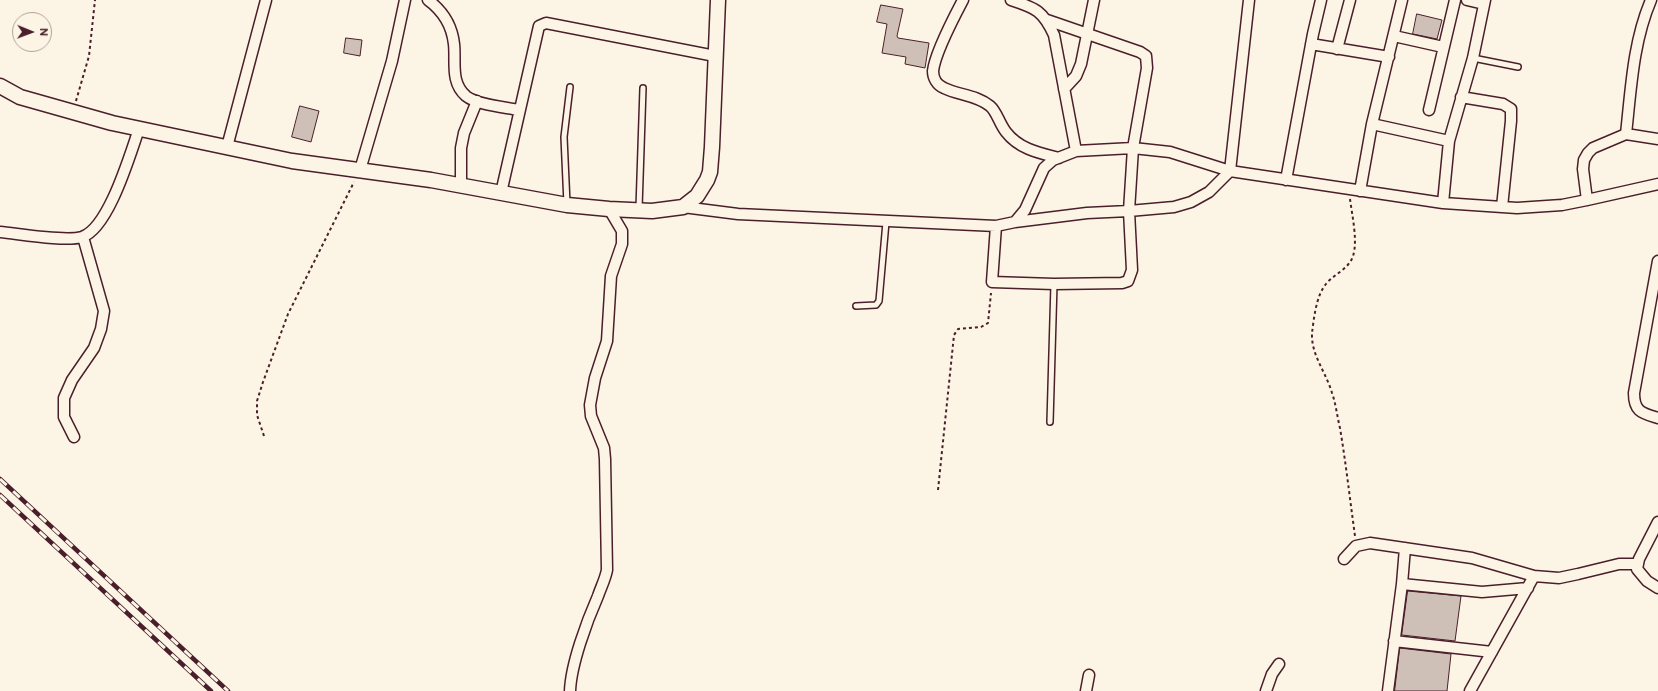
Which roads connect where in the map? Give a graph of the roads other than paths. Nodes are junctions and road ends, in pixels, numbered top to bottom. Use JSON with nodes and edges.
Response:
{"nodes":[{"id":1,"x":266,"y":0,"type":"edge"},
{"id":2,"x":405,"y":0,"type":"edge"},
{"id":3,"x":428,"y":0,"type":"edge"},
{"id":4,"x":718,"y":0,"type":"edge"},
{"id":5,"x":963,"y":0,"type":"edge"},
{"id":6,"x":1011,"y":0,"type":"edge"},
{"id":7,"x":1094,"y":0,"type":"edge"},
{"id":8,"x":1249,"y":0,"type":"edge"},
{"id":9,"x":1321,"y":0,"type":"edge"},
{"id":10,"x":1350,"y":0,"type":"edge"},
{"id":11,"x":1402,"y":0,"type":"edge"},
{"id":12,"x":1455,"y":0,"type":"edge"},
{"id":13,"x":1467,"y":0,"type":"edge"},
{"id":14,"x":1651,"y":0,"type":"edge"},
{"id":15,"x":1485,"y":2,"type":"edge"},
{"id":16,"x":1047,"y":20,"type":"junction"},
{"id":17,"x":1087,"y":33,"type":"junction"},
{"id":18,"x":1394,"y":36,"type":"junction"},
{"id":19,"x":1311,"y":44,"type":"junction"},
{"id":20,"x":1443,"y":47,"type":"junction"},
{"id":21,"x":1337,"y":49,"type":"junction"},
{"id":22,"x":715,"y":56,"type":"junction"},
{"id":23,"x":1389,"y":57,"type":"junction"},
{"id":24,"x":1473,"y":58,"type":"junction"},
{"id":25,"x":1518,"y":67,"type":"dead end"},
{"id":26,"x":0,"y":86,"type":"edge"},
{"id":27,"x":570,"y":87,"type":"dead end"},
{"id":28,"x":643,"y":88,"type":"dead end"},
{"id":29,"x":1064,"y":89,"type":"junction"},
{"id":30,"x":1461,"y":97,"type":"junction"},
{"id":31,"x":477,"y":101,"type":"junction"},
{"id":32,"x":519,"y":110,"type":"junction"},
{"id":33,"x":1429,"y":110,"type":"dead end"},
{"id":34,"x":1372,"y":124,"type":"junction"},
{"id":35,"x":139,"y":128,"type":"junction"},
{"id":36,"x":1626,"y":134,"type":"junction"},
{"id":37,"x":1658,"y":139,"type":"edge"},
{"id":38,"x":1448,"y":141,"type":"junction"},
{"id":39,"x":227,"y":147,"type":"junction"},
{"id":40,"x":1133,"y":148,"type":"junction"},
{"id":41,"x":1076,"y":151,"type":"junction"},
{"id":42,"x":1059,"y":158,"type":"junction"},
{"id":43,"x":360,"y":170,"type":"junction"},
{"id":44,"x":1230,"y":171,"type":"junction"},
{"id":45,"x":1286,"y":180,"type":"junction"},
{"id":46,"x":1658,"y":184,"type":"edge"},
{"id":47,"x":461,"y":186,"type":"junction"},
{"id":48,"x":1360,"y":191,"type":"junction"},
{"id":49,"x":501,"y":193,"type":"junction"},
{"id":50,"x":1587,"y":200,"type":"junction"},
{"id":51,"x":1443,"y":203,"type":"junction"},
{"id":52,"x":567,"y":205,"type":"junction"},
{"id":53,"x":683,"y":207,"type":"junction"},
{"id":54,"x":1502,"y":207,"type":"junction"},
{"id":55,"x":609,"y":209,"type":"junction"},
{"id":56,"x":639,"y":210,"type":"junction"},
{"id":57,"x":1129,"y":211,"type":"junction"},
{"id":58,"x":886,"y":222,"type":"junction"},
{"id":59,"x":1015,"y":222,"type":"junction"},
{"id":60,"x":996,"y":226,"type":"junction"},
{"id":61,"x":0,"y":232,"type":"edge"},
{"id":62,"x":83,"y":236,"type":"junction"},
{"id":63,"x":1658,"y":261,"type":"edge"},
{"id":64,"x":1054,"y":284,"type":"junction"},
{"id":65,"x":1656,"y":285,"type":"edge"},
{"id":66,"x":856,"y":306,"type":"dead end"},
{"id":67,"x":1658,"y":418,"type":"edge"},
{"id":68,"x":1050,"y":422,"type":"dead end"},
{"id":69,"x":74,"y":437,"type":"dead end"},
{"id":70,"x":1658,"y":522,"type":"edge"},
{"id":71,"x":1405,"y":548,"type":"junction"},
{"id":72,"x":1344,"y":559,"type":"dead end"},
{"id":73,"x":1637,"y":564,"type":"junction"},
{"id":74,"x":1534,"y":576,"type":"junction"},
{"id":75,"x":1402,"y":584,"type":"junction"},
{"id":76,"x":1528,"y":588,"type":"junction"},
{"id":77,"x":1658,"y":588,"type":"edge"},
{"id":78,"x":1394,"y":641,"type":"junction"},
{"id":79,"x":1492,"y":652,"type":"junction"},
{"id":80,"x":1279,"y":664,"type":"dead end"},
{"id":81,"x":1089,"y":675,"type":"dead end"},
{"id":82,"x":570,"y":691,"type":"edge"},
{"id":83,"x":1086,"y":691,"type":"edge"},
{"id":84,"x":1266,"y":691,"type":"edge"},
{"id":85,"x":1388,"y":691,"type":"edge"},
{"id":86,"x":1470,"y":691,"type":"edge"}],
"edges":[{"from":1,"to":39,"type":"street"},
{"from":2,"to":43,"type":"street"},
{"from":3,"to":31,"type":"street"},
{"from":4,"to":22,"type":"street"},
{"from":5,"to":42,"type":"street"},
{"from":6,"to":16,"type":"street"},
{"from":7,"to":17,"type":"street"},
{"from":8,"to":44,"type":"street"},
{"from":9,"to":19,"type":"street"},
{"from":10,"to":21,"type":"street"},
{"from":11,"to":18,"type":"street"},
{"from":12,"to":20,"type":"street"},
{"from":13,"to":15,"type":"street"},
{"from":14,"to":36,"type":"street"},
{"from":15,"to":24,"type":"street"},
{"from":16,"to":17,"type":"street"},
{"from":16,"to":29,"type":"street"},
{"from":17,"to":29,"type":"street"},
{"from":17,"to":40,"type":"street"},
{"from":18,"to":20,"type":"street"},
{"from":18,"to":23,"type":"street"},
{"from":19,"to":21,"type":"street"},
{"from":19,"to":45,"type":"street"},
{"from":20,"to":33,"type":"street"},
{"from":21,"to":23,"type":"street"},
{"from":22,"to":32,"type":"street"},
{"from":22,"to":53,"type":"street"},
{"from":23,"to":34,"type":"street"},
{"from":24,"to":25,"type":"lane"},
{"from":24,"to":30,"type":"street"},
{"from":26,"to":35,"type":"street"},
{"from":27,"to":52,"type":"lane"},
{"from":28,"to":56,"type":"lane"},
{"from":29,"to":41,"type":"street"},
{"from":30,"to":38,"type":"street"},
{"from":30,"to":54,"type":"street"},
{"from":31,"to":32,"type":"street"},
{"from":31,"to":47,"type":"street"},
{"from":32,"to":49,"type":"street"},
{"from":34,"to":38,"type":"street"},
{"from":34,"to":48,"type":"street"},
{"from":35,"to":39,"type":"street"},
{"from":35,"to":62,"type":"street"},
{"from":36,"to":37,"type":"street"},
{"from":36,"to":50,"type":"street"},
{"from":38,"to":51,"type":"street"},
{"from":39,"to":43,"type":"street"},
{"from":40,"to":41,"type":"street"},
{"from":40,"to":44,"type":"street"},
{"from":40,"to":57,"type":"street"},
{"from":41,"to":42,"type":"street"},
{"from":42,"to":59,"type":"street"},
{"from":43,"to":47,"type":"street"},
{"from":44,"to":45,"type":"street"},
{"from":44,"to":57,"type":"street"},
{"from":45,"to":48,"type":"street"},
{"from":46,"to":50,"type":"street"},
{"from":47,"to":49,"type":"street"},
{"from":48,"to":51,"type":"street"},
{"from":49,"to":52,"type":"street"},
{"from":50,"to":54,"type":"street"},
{"from":51,"to":54,"type":"street"},
{"from":52,"to":55,"type":"street"},
{"from":53,"to":56,"type":"street"},
{"from":53,"to":58,"type":"street"},
{"from":55,"to":56,"type":"street"},
{"from":55,"to":82,"type":"street"},
{"from":57,"to":59,"type":"street"},
{"from":57,"to":64,"type":"street"},
{"from":58,"to":60,"type":"street"},
{"from":58,"to":66,"type":"lane"},
{"from":59,"to":60,"type":"street"},
{"from":60,"to":64,"type":"street"},
{"from":61,"to":62,"type":"street"},
{"from":62,"to":69,"type":"street"},
{"from":63,"to":65,"type":"street"},
{"from":64,"to":68,"type":"lane"},
{"from":65,"to":67,"type":"street"},
{"from":70,"to":73,"type":"street"},
{"from":71,"to":72,"type":"street"},
{"from":71,"to":74,"type":"street"},
{"from":71,"to":75,"type":"street"},
{"from":73,"to":74,"type":"street"},
{"from":73,"to":77,"type":"street"},
{"from":74,"to":76,"type":"street"},
{"from":75,"to":76,"type":"street"},
{"from":75,"to":78,"type":"street"},
{"from":76,"to":79,"type":"street"},
{"from":78,"to":79,"type":"street"},
{"from":78,"to":85,"type":"street"},
{"from":79,"to":86,"type":"street"},
{"from":80,"to":84,"type":"street"},
{"from":81,"to":83,"type":"street"}]}
